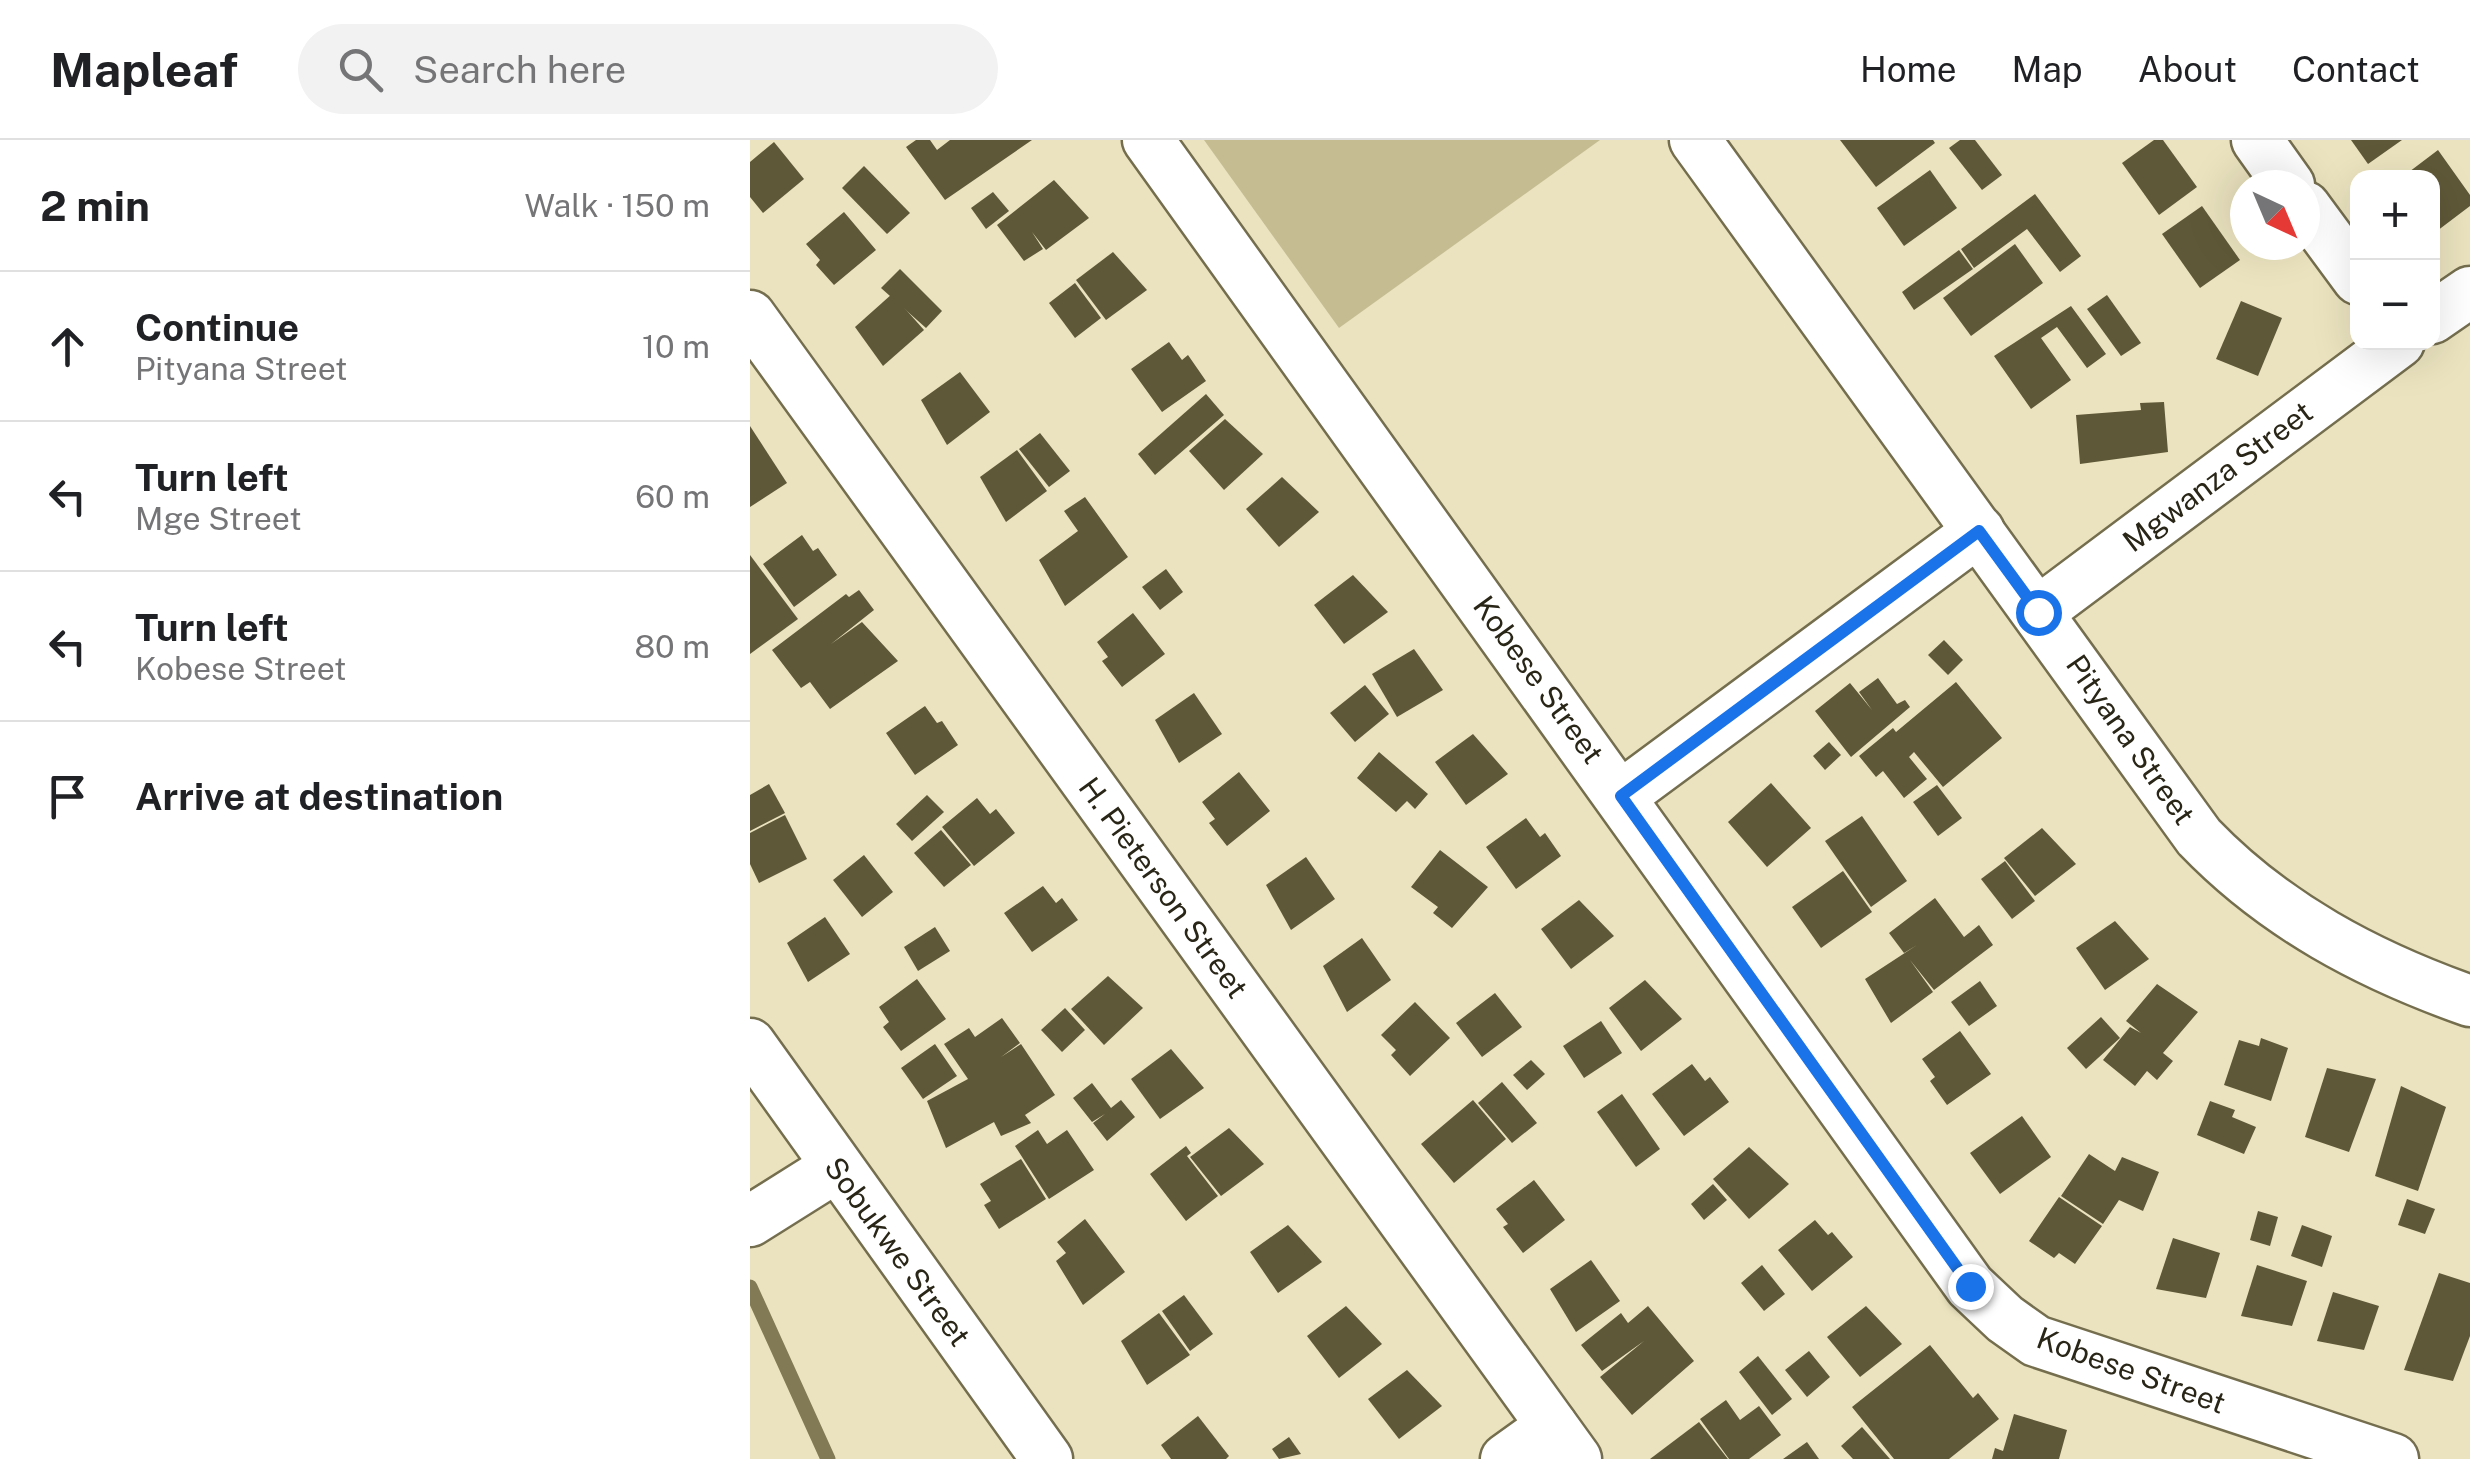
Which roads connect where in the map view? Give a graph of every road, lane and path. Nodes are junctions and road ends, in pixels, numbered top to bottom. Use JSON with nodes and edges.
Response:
{"nodes":[{"id":1,"x":1148,"y":140,"type":"edge"},
{"id":2,"x":1696,"y":140,"type":"edge"},
{"id":3,"x":2257,"y":140,"type":"edge"},
{"id":4,"x":2278,"y":170,"type":"edge"},
{"id":5,"x":2320,"y":227,"type":"edge"},
{"id":6,"x":2350,"y":268,"type":"edge"},
{"id":7,"x":2470,"y":292,"type":"edge"},
{"id":8,"x":2440,"y":313,"type":"edge"},
{"id":9,"x":750,"y":316,"type":"edge"},
{"id":10,"x":2388,"y":350,"type":"edge"},
{"id":11,"x":1979,"y":531,"type":"junction"},
{"id":12,"x":2038,"y":612,"type":"junction"},
{"id":13,"x":1621,"y":796,"type":"junction"},
{"id":14,"x":2470,"y":1001,"type":"edge"},
{"id":15,"x":750,"y":1044,"type":"edge"},
{"id":16,"x":836,"y":1166,"type":"junction"},
{"id":17,"x":750,"y":1221,"type":"edge"},
{"id":18,"x":1564,"y":1442,"type":"edge"},
{"id":19,"x":1047,"y":1459,"type":"edge"},
{"id":20,"x":1506,"y":1459,"type":"edge"},
{"id":21,"x":2393,"y":1459,"type":"edge"}],
"edges":[{"from":1,"to":13,"type":"street","name":"Kobese Street"},
{"from":2,"to":11,"type":"street","name":"Pityana Street"},
{"from":3,"to":4,"type":"street"},
{"from":5,"to":6,"type":"street"},
{"from":7,"to":8,"type":"street"},
{"from":9,"to":18,"type":"street","name":"H. Pieterson Street"},
{"from":10,"to":12,"type":"street","name":"Mgwanza Street"},
{"from":11,"to":12,"type":"street","name":"Pityana Street"},
{"from":11,"to":13,"type":"street"},
{"from":12,"to":14,"type":"street","name":"Pityana Street"},
{"from":13,"to":21,"type":"street","name":"Kobese Street"},
{"from":15,"to":16,"type":"street","name":"Sobukwe Street"},
{"from":16,"to":17,"type":"street"},
{"from":16,"to":19,"type":"street","name":"Sobukwe Street"},
{"from":18,"to":20,"type":"street"}]}
